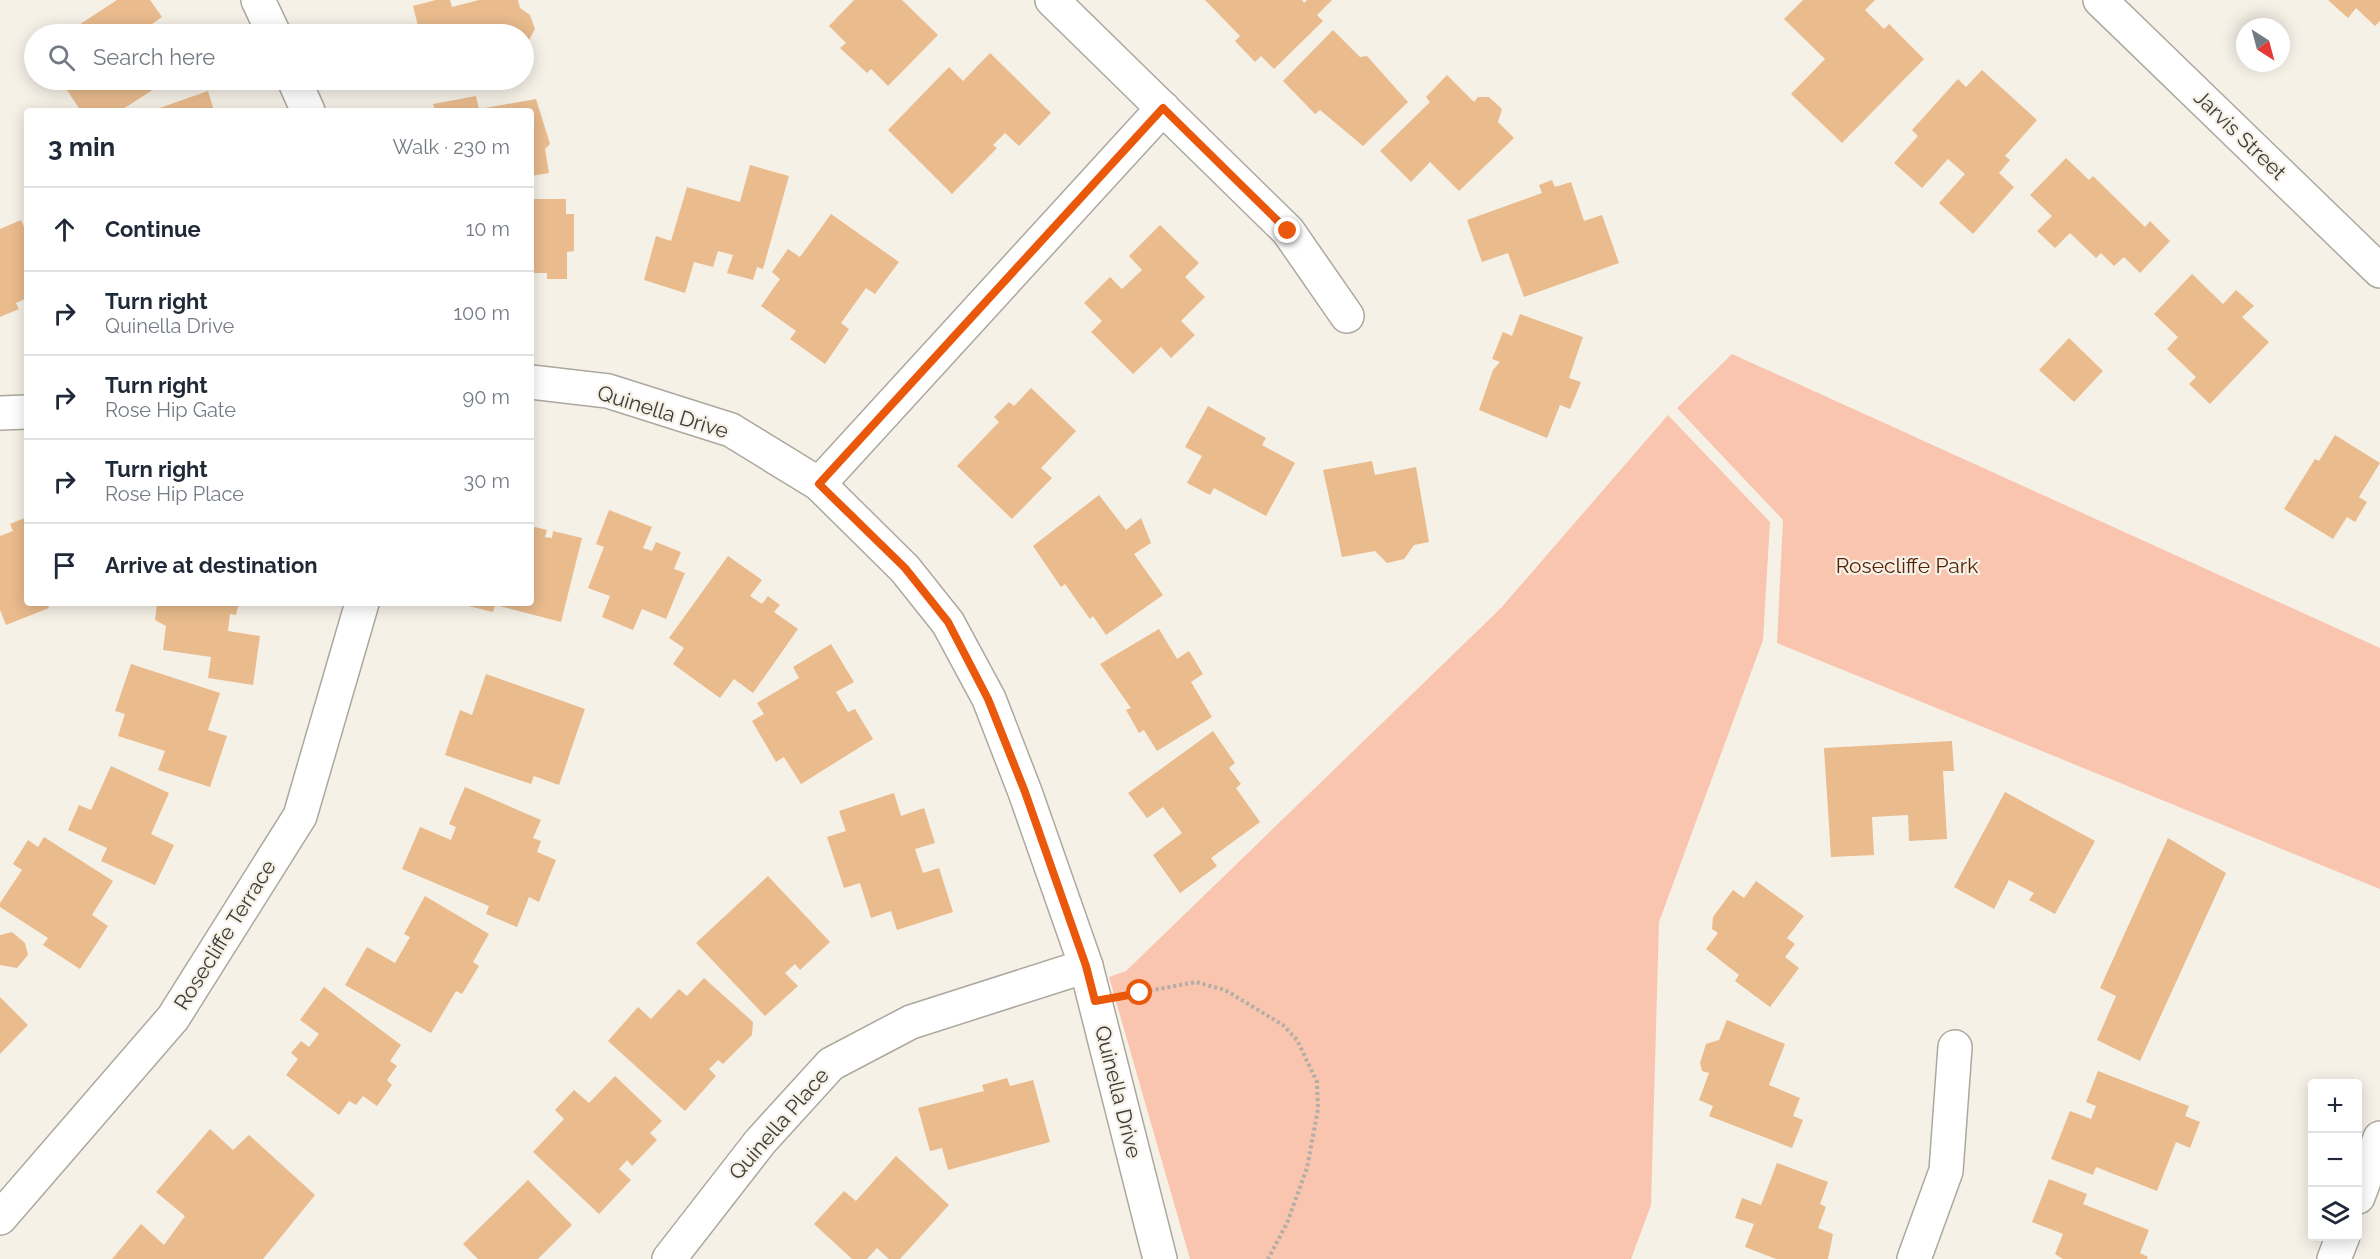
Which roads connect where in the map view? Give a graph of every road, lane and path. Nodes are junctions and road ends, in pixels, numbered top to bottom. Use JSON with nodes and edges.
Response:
{"nodes":[{"id":1,"x":258,"y":0,"type":"edge"},
{"id":2,"x":1052,"y":0,"type":"edge"},
{"id":3,"x":2100,"y":0,"type":"edge"},
{"id":4,"x":269,"y":24,"type":"edge"},
{"id":5,"x":299,"y":90,"type":"edge"},
{"id":6,"x":307,"y":108,"type":"edge"},
{"id":7,"x":1163,"y":108,"type":"junction"},
{"id":8,"x":2380,"y":271,"type":"edge"},
{"id":9,"x":1347,"y":316,"type":"dead end"},
{"id":10,"x":534,"y":382,"type":"edge"},
{"id":11,"x":24,"y":412,"type":"edge"},
{"id":12,"x":0,"y":413,"type":"edge"},
{"id":13,"x":819,"y":484,"type":"junction"},
{"id":14,"x":361,"y":606,"type":"edge"},
{"id":15,"x":1086,"y":966,"type":"junction"},
{"id":16,"x":1095,"y":1001,"type":"junction"},
{"id":17,"x":1955,"y":1047,"type":"dead end"},
{"id":18,"x":2380,"y":1138,"type":"edge"},
{"id":19,"x":2362,"y":1187,"type":"edge"},
{"id":20,"x":0,"y":1218,"type":"edge"},
{"id":21,"x":2341,"y":1241,"type":"edge"},
{"id":22,"x":669,"y":1259,"type":"edge"},
{"id":23,"x":1160,"y":1259,"type":"edge"},
{"id":24,"x":1268,"y":1259,"type":"edge"},
{"id":25,"x":1914,"y":1259,"type":"edge"},
{"id":26,"x":2334,"y":1259,"type":"edge"}],
"edges":[{"from":1,"to":4,"type":"street"},
{"from":2,"to":7,"type":"street"},
{"from":3,"to":8,"type":"street","name":"Jarvis Street"},
{"from":5,"to":6,"type":"street"},
{"from":7,"to":9,"type":"street"},
{"from":7,"to":13,"type":"street"},
{"from":10,"to":13,"type":"street","name":"Quinella Drive"},
{"from":11,"to":12,"type":"street"},
{"from":13,"to":15,"type":"street","name":"Quinella Drive"},
{"from":14,"to":20,"type":"street","name":"Rosecliffe Terrace"},
{"from":15,"to":16,"type":"street","name":"Quinella Drive"},
{"from":15,"to":22,"type":"street","name":"Quinella Place"},
{"from":16,"to":23,"type":"street","name":"Quinella Drive"},
{"from":16,"to":24,"type":"path"},
{"from":17,"to":25,"type":"street"},
{"from":18,"to":19,"type":"street"},
{"from":21,"to":26,"type":"street"}]}
